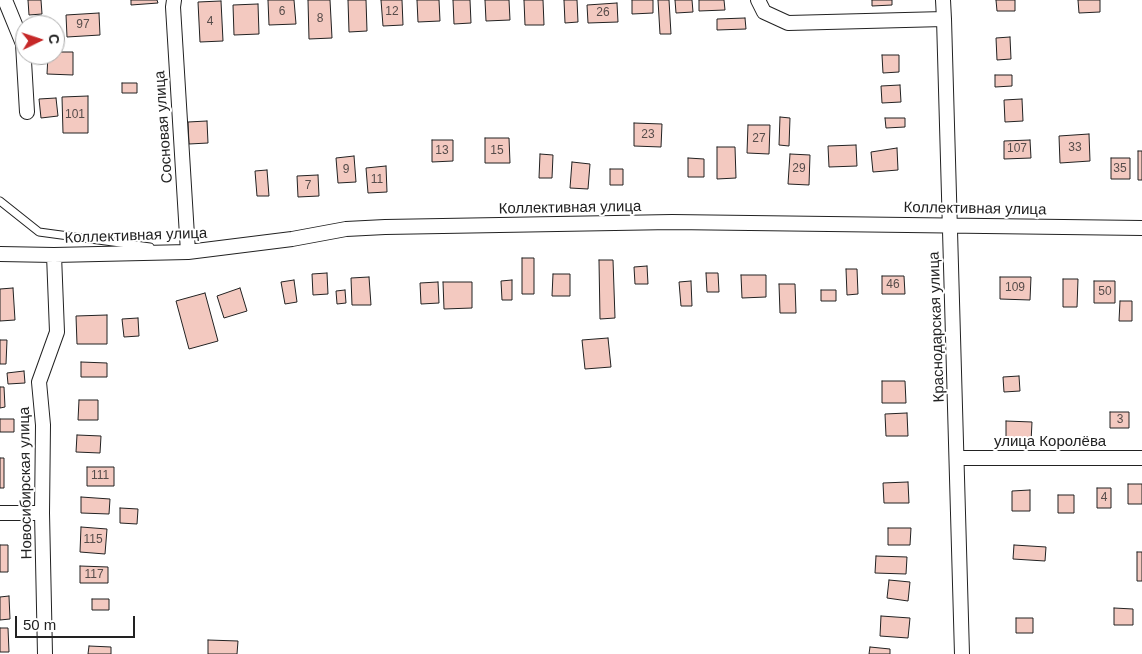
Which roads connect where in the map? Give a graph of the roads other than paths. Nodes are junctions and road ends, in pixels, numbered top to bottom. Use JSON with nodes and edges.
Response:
{"nodes":[{"id":1,"x":5,"y":0,"type":"edge"},
{"id":2,"x":174,"y":0,"type":"edge"},
{"id":3,"x":758,"y":0,"type":"edge"},
{"id":4,"x":943,"y":0,"type":"edge"},
{"id":5,"x":944,"y":19,"type":"junction"},
{"id":6,"x":27,"y":112,"type":"dead end"},
{"id":7,"x":0,"y":201,"type":"edge"},
{"id":8,"x":950,"y":225,"type":"junction"},
{"id":9,"x":1142,"y":228,"type":"edge"},
{"id":10,"x":188,"y":252,"type":"junction"},
{"id":11,"x":0,"y":254,"type":"edge"},
{"id":12,"x":54,"y":255,"type":"junction"},
{"id":13,"x":957,"y":458,"type":"junction"},
{"id":14,"x":1142,"y":458,"type":"edge"},
{"id":15,"x":0,"y":512,"type":"edge"},
{"id":16,"x":42,"y":513,"type":"junction"},
{"id":17,"x":45,"y":654,"type":"edge"},
{"id":18,"x":962,"y":654,"type":"edge"}],
"edges":[{"from":1,"to":6,"type":"street"},
{"from":2,"to":10,"type":"street","name":"Сосновая улица"},
{"from":3,"to":5,"type":"street"},
{"from":4,"to":5,"type":"street","name":"Краснодарская улица"},
{"from":5,"to":8,"type":"street","name":"Краснодарская улица"},
{"from":7,"to":10,"type":"lane"},
{"from":8,"to":9,"type":"street","name":"Коллективная улица"},
{"from":8,"to":10,"type":"street","name":"Коллективная улица"},
{"from":8,"to":13,"type":"street","name":"Краснодарская улица"},
{"from":10,"to":12,"type":"street","name":"Коллективная улица"},
{"from":11,"to":12,"type":"street","name":"Коллективная улица"},
{"from":12,"to":16,"type":"street","name":"Новосибирская улица"},
{"from":13,"to":14,"type":"street","name":"улица Королёва"},
{"from":13,"to":18,"type":"street","name":"Краснодарская улица"},
{"from":15,"to":16,"type":"street"},
{"from":16,"to":17,"type":"street","name":"Новосибирская улица"}]}
